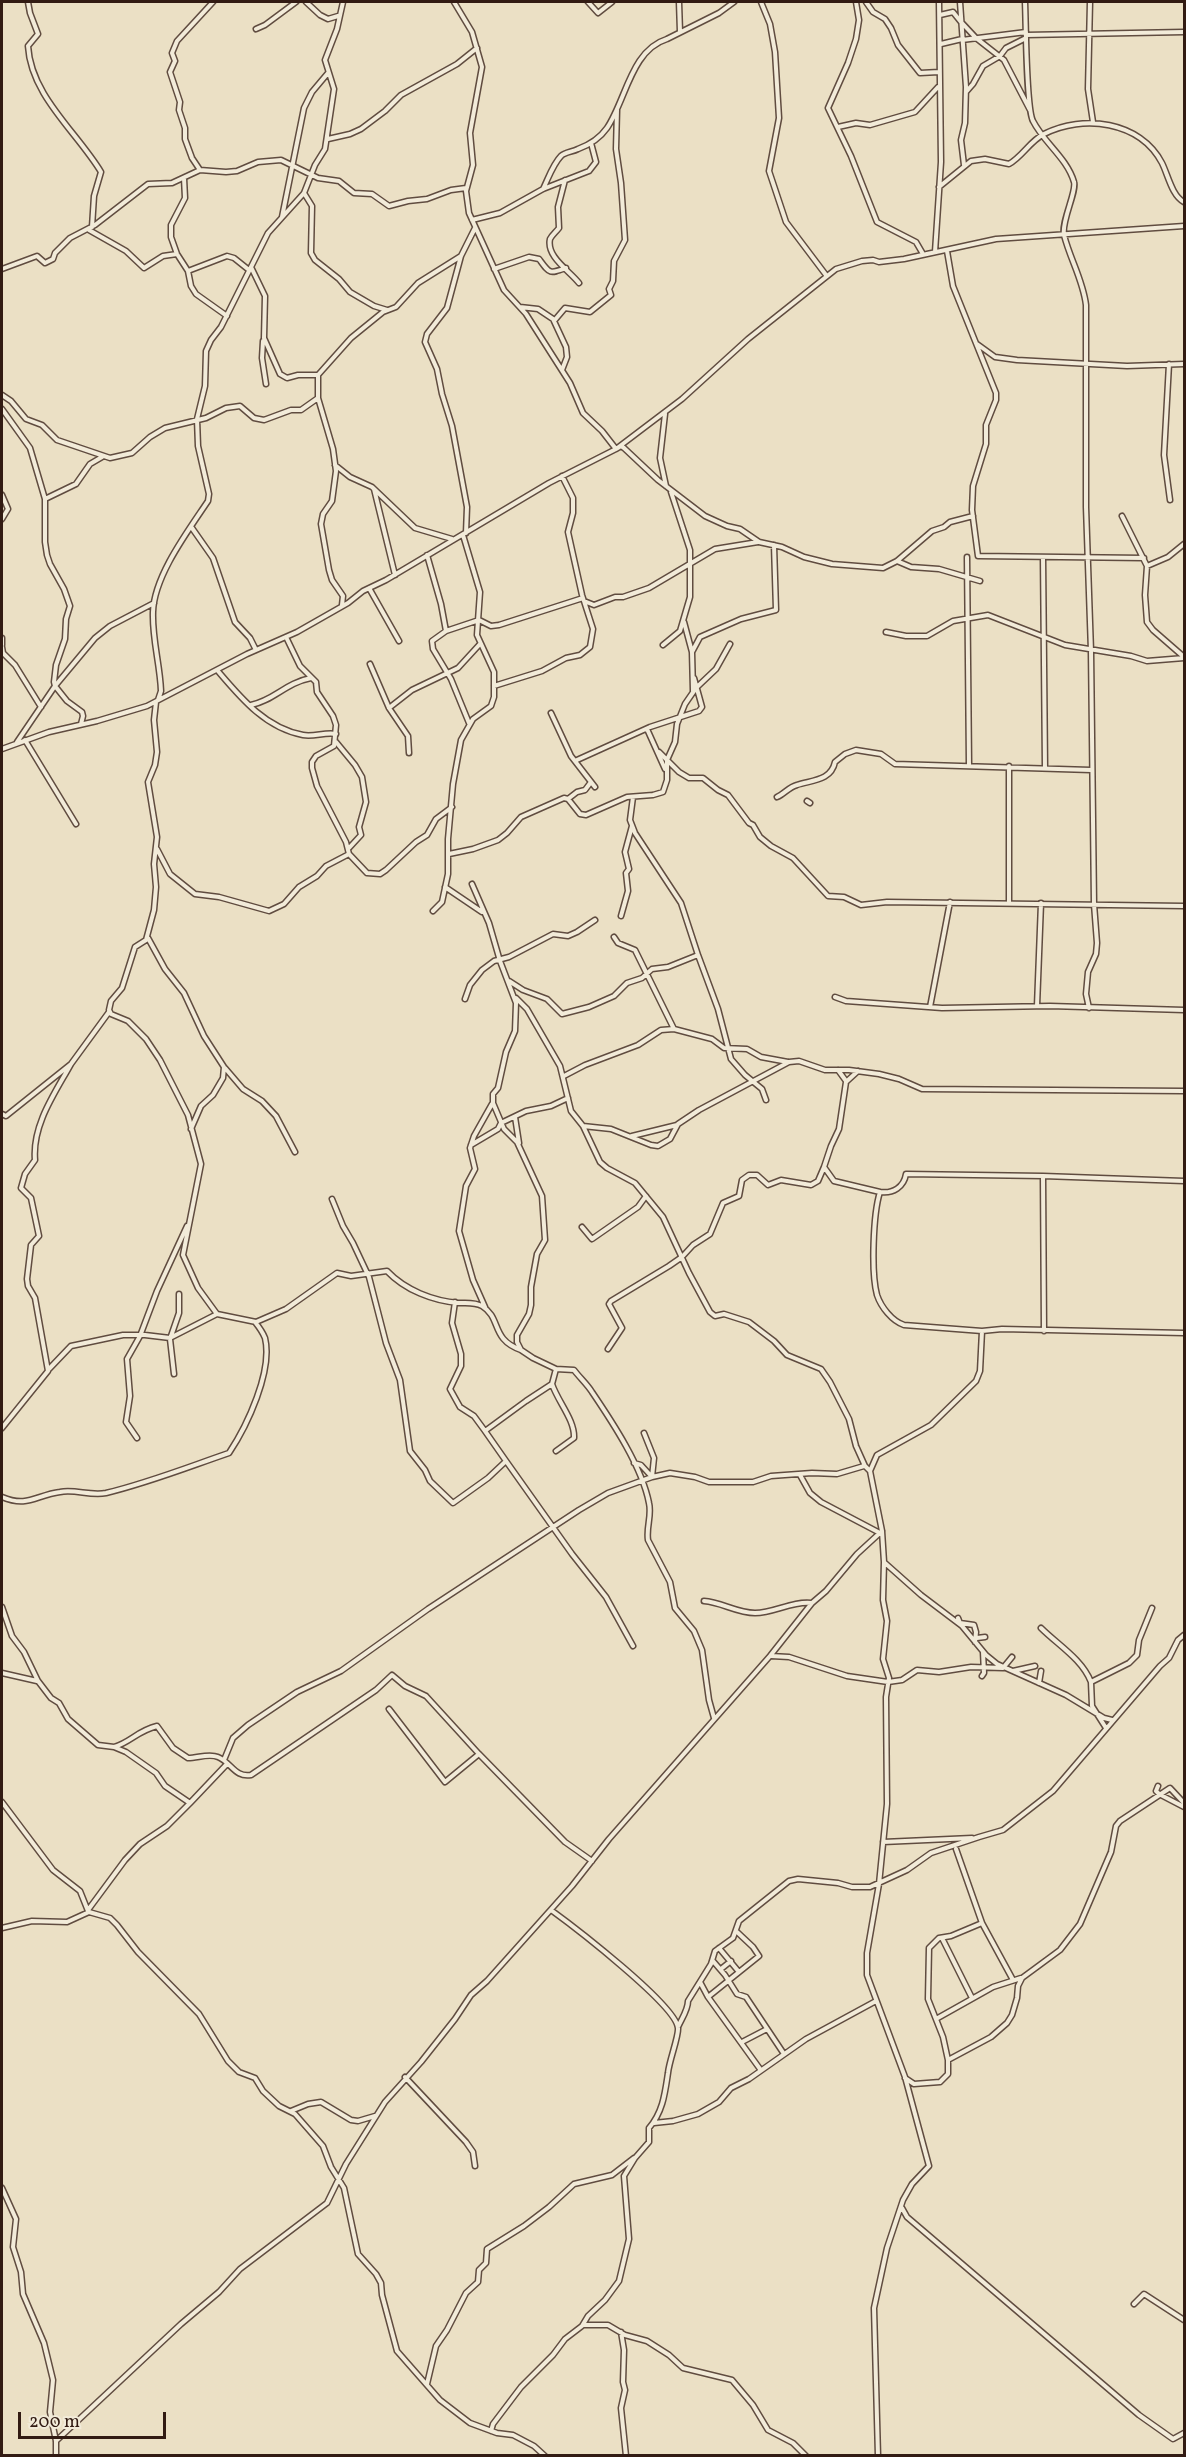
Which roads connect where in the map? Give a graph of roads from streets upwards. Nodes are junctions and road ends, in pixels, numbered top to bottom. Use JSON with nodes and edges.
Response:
{"nodes":[{"id":1,"x":28,"y":2,"type":"edge"},
{"id":2,"x":213,"y":2,"type":"edge"},
{"id":3,"x":296,"y":2,"type":"edge"},
{"id":4,"x":306,"y":2,"type":"edge"},
{"id":5,"x":343,"y":2,"type":"edge"},
{"id":6,"x":454,"y":2,"type":"edge"},
{"id":7,"x":588,"y":2,"type":"edge"},
{"id":8,"x":612,"y":2,"type":"edge"},
{"id":9,"x":679,"y":2,"type":"edge"},
{"id":10,"x":734,"y":2,"type":"edge"},
{"id":11,"x":761,"y":2,"type":"edge"},
{"id":12,"x":856,"y":2,"type":"edge"},
{"id":13,"x":866,"y":2,"type":"edge"},
{"id":14,"x":960,"y":2,"type":"edge"},
{"id":15,"x":1025,"y":2,"type":"edge"},
{"id":16,"x":1090,"y":2,"type":"edge"},
{"id":17,"x":939,"y":3,"type":"edge"},
{"id":18,"x":952,"y":12,"type":"junction"},
{"id":19,"x":339,"y":15,"type":"junction"},
{"id":20,"x":940,"y":15,"type":"junction"},
{"id":21,"x":961,"y":22,"type":"junction"},
{"id":22,"x":256,"y":29,"type":"dead end"},
{"id":23,"x":680,"y":32,"type":"junction"},
{"id":24,"x":1185,"y":32,"type":"edge"},
{"id":25,"x":1089,"y":33,"type":"junction"},
{"id":26,"x":1026,"y":35,"type":"junction"},
{"id":27,"x":976,"y":38,"type":"junction"},
{"id":28,"x":962,"y":40,"type":"junction"},
{"id":29,"x":941,"y":44,"type":"junction"},
{"id":30,"x":477,"y":48,"type":"junction"},
{"id":31,"x":1000,"y":56,"type":"junction"},
{"id":32,"x":328,"y":72,"type":"junction"},
{"id":33,"x":939,"y":72,"type":"junction"},
{"id":34,"x":939,"y":86,"type":"junction"},
{"id":35,"x":966,"y":92,"type":"junction"},
{"id":36,"x":617,"y":110,"type":"junction"},
{"id":37,"x":1030,"y":111,"type":"junction"},
{"id":38,"x":1093,"y":122,"type":"junction"},
{"id":39,"x":838,"y":127,"type":"junction"},
{"id":40,"x":1042,"y":135,"type":"junction"},
{"id":41,"x":328,"y":139,"type":"junction"},
{"id":42,"x":591,"y":143,"type":"junction"},
{"id":43,"x":964,"y":165,"type":"junction"},
{"id":44,"x":292,"y":166,"type":"junction"},
{"id":45,"x":200,"y":170,"type":"junction"},
{"id":46,"x":311,"y":175,"type":"junction"},
{"id":47,"x":185,"y":177,"type":"junction"},
{"id":48,"x":565,"y":180,"type":"junction"},
{"id":49,"x":939,"y":187,"type":"junction"},
{"id":50,"x":466,"y":188,"type":"junction"},
{"id":51,"x":543,"y":189,"type":"junction"},
{"id":52,"x":304,"y":193,"type":"junction"},
{"id":53,"x":1185,"y":202,"type":"edge"},
{"id":54,"x":282,"y":218,"type":"junction"},
{"id":55,"x":472,"y":220,"type":"junction"},
{"id":56,"x":1185,"y":226,"type":"edge"},
{"id":57,"x":475,"y":228,"type":"junction"},
{"id":58,"x":90,"y":229,"type":"junction"},
{"id":59,"x":1063,"y":234,"type":"junction"},
{"id":60,"x":946,"y":251,"type":"junction"},
{"id":61,"x":936,"y":252,"type":"junction"},
{"id":62,"x":177,"y":254,"type":"junction"},
{"id":63,"x":923,"y":254,"type":"junction"},
{"id":64,"x":461,"y":256,"type":"junction"},
{"id":65,"x":566,"y":268,"type":"junction"},
{"id":66,"x":2,"y":269,"type":"edge"},
{"id":67,"x":250,"y":269,"type":"junction"},
{"id":68,"x":494,"y":269,"type":"junction"},
{"id":69,"x":188,"y":271,"type":"junction"},
{"id":70,"x":826,"y":275,"type":"junction"},
{"id":71,"x":579,"y":283,"type":"dead end"},
{"id":72,"x":520,"y":307,"type":"junction"},
{"id":73,"x":387,"y":310,"type":"junction"},
{"id":74,"x":227,"y":316,"type":"junction"},
{"id":75,"x":554,"y":321,"type":"junction"},
{"id":76,"x":264,"y":338,"type":"junction"},
{"id":77,"x":976,"y":344,"type":"junction"},
{"id":78,"x":1086,"y":363,"type":"junction"},
{"id":79,"x":1169,"y":364,"type":"junction"},
{"id":80,"x":1185,"y":364,"type":"edge"},
{"id":81,"x":562,"y":371,"type":"junction"},
{"id":82,"x":318,"y":375,"type":"junction"},
{"id":83,"x":266,"y":384,"type":"dead end"},
{"id":84,"x":2,"y":395,"type":"edge"},
{"id":85,"x":318,"y":398,"type":"junction"},
{"id":86,"x":2,"y":409,"type":"edge"},
{"id":87,"x":665,"y":413,"type":"junction"},
{"id":88,"x":197,"y":419,"type":"junction"},
{"id":89,"x":616,"y":449,"type":"junction"},
{"id":90,"x":103,"y":457,"type":"junction"},
{"id":91,"x":335,"y":465,"type":"junction"},
{"id":92,"x":562,"y":476,"type":"junction"},
{"id":93,"x":374,"y":489,"type":"junction"},
{"id":94,"x":669,"y":490,"type":"junction"},
{"id":95,"x":2,"y":495,"type":"edge"},
{"id":96,"x":45,"y":498,"type":"junction"},
{"id":97,"x":1170,"y":500,"type":"dead end"},
{"id":98,"x":973,"y":516,"type":"junction"},
{"id":99,"x":1122,"y":516,"type":"dead end"},
{"id":100,"x":2,"y":519,"type":"edge"},
{"id":101,"x":192,"y":528,"type":"junction"},
{"id":102,"x":464,"y":535,"type":"junction"},
{"id":103,"x":452,"y":540,"type":"junction"},
{"id":104,"x":759,"y":542,"type":"junction"},
{"id":105,"x":1185,"y":544,"type":"edge"},
{"id":106,"x":774,"y":545,"type":"junction"},
{"id":107,"x":427,"y":555,"type":"junction"},
{"id":108,"x":967,"y":557,"type":"dead end"},
{"id":109,"x":1043,"y":557,"type":"junction"},
{"id":110,"x":1089,"y":558,"type":"junction"},
{"id":111,"x":1144,"y":558,"type":"junction"},
{"id":112,"x":897,"y":561,"type":"junction"},
{"id":113,"x":689,"y":563,"type":"junction"},
{"id":114,"x":1147,"y":566,"type":"junction"},
{"id":115,"x":396,"y":575,"type":"junction"},
{"id":116,"x":967,"y":577,"type":"junction"},
{"id":117,"x":980,"y":581,"type":"dead end"},
{"id":118,"x":369,"y":588,"type":"junction"},
{"id":119,"x":583,"y":599,"type":"junction"},
{"id":120,"x":155,"y":603,"type":"junction"},
{"id":121,"x":342,"y":606,"type":"junction"},
{"id":122,"x":967,"y":618,"type":"junction"},
{"id":123,"x":479,"y":620,"type":"junction"},
{"id":124,"x":684,"y":620,"type":"junction"},
{"id":125,"x":446,"y":631,"type":"junction"},
{"id":126,"x":886,"y":632,"type":"dead end"},
{"id":127,"x":286,"y":637,"type":"junction"},
{"id":128,"x":1044,"y":637,"type":"junction"},
{"id":129,"x":2,"y":638,"type":"edge"},
{"id":130,"x":399,"y":641,"type":"dead end"},
{"id":131,"x":480,"y":644,"type":"junction"},
{"id":132,"x":730,"y":644,"type":"dead end"},
{"id":133,"x":663,"y":645,"type":"dead end"},
{"id":134,"x":2,"y":646,"type":"edge"},
{"id":135,"x":256,"y":651,"type":"junction"},
{"id":136,"x":1091,"y":651,"type":"junction"},
{"id":137,"x":692,"y":652,"type":"junction"},
{"id":138,"x":1185,"y":658,"type":"edge"},
{"id":139,"x":370,"y":664,"type":"dead end"},
{"id":140,"x":217,"y":670,"type":"junction"},
{"id":141,"x":448,"y":673,"type":"junction"},
{"id":142,"x":312,"y":678,"type":"junction"},
{"id":143,"x":694,"y":678,"type":"junction"},
{"id":144,"x":55,"y":686,"type":"junction"},
{"id":145,"x":494,"y":686,"type":"junction"},
{"id":146,"x":697,"y":688,"type":"junction"},
{"id":147,"x":693,"y":692,"type":"junction"},
{"id":148,"x":157,"y":701,"type":"junction"},
{"id":149,"x":251,"y":705,"type":"junction"},
{"id":150,"x":41,"y":707,"type":"junction"},
{"id":151,"x":389,"y":708,"type":"junction"},
{"id":152,"x":551,"y":713,"type":"dead end"},
{"id":153,"x":680,"y":717,"type":"junction"},
{"id":154,"x":81,"y":724,"type":"junction"},
{"id":155,"x":470,"y":724,"type":"junction"},
{"id":156,"x":647,"y":729,"type":"junction"},
{"id":157,"x":336,"y":734,"type":"junction"},
{"id":158,"x":25,"y":740,"type":"junction"},
{"id":159,"x":336,"y":742,"type":"junction"},
{"id":160,"x":16,"y":743,"type":"junction"},
{"id":161,"x":2,"y":748,"type":"edge"},
{"id":162,"x":659,"y":752,"type":"junction"},
{"id":163,"x":409,"y":753,"type":"dead end"},
{"id":164,"x":577,"y":760,"type":"junction"},
{"id":165,"x":668,"y":760,"type":"junction"},
{"id":166,"x":969,"y":765,"type":"junction"},
{"id":167,"x":1009,"y":766,"type":"junction"},
{"id":168,"x":1045,"y":768,"type":"junction"},
{"id":169,"x":1091,"y":770,"type":"junction"},
{"id":170,"x":666,"y":773,"type":"junction"},
{"id":171,"x":591,"y":782,"type":"junction"},
{"id":172,"x":595,"y":787,"type":"dead end"},
{"id":173,"x":633,"y":797,"type":"junction"},
{"id":174,"x":777,"y":797,"type":"dead end"},
{"id":175,"x":568,"y":799,"type":"junction"},
{"id":176,"x":452,"y":807,"type":"junction"},
{"id":177,"x":76,"y":824,"type":"dead end"},
{"id":178,"x":632,"y":825,"type":"junction"},
{"id":179,"x":349,"y":848,"type":"junction"},
{"id":180,"x":157,"y":849,"type":"junction"},
{"id":181,"x":350,"y":854,"type":"junction"},
{"id":182,"x":449,"y":854,"type":"junction"},
{"id":183,"x":472,"y":884,"type":"dead end"},
{"id":184,"x":446,"y":887,"type":"junction"},
{"id":185,"x":950,"y":902,"type":"junction"},
{"id":186,"x":1009,"y":902,"type":"junction"},
{"id":187,"x":1041,"y":903,"type":"junction"},
{"id":188,"x":1094,"y":904,"type":"junction"},
{"id":189,"x":1185,"y":906,"type":"edge"},
{"id":190,"x":433,"y":911,"type":"dead end"},
{"id":191,"x":485,"y":914,"type":"junction"},
{"id":192,"x":621,"y":916,"type":"dead end"},
{"id":193,"x":595,"y":920,"type":"dead end"},
{"id":194,"x":147,"y":937,"type":"junction"},
{"id":195,"x":614,"y":937,"type":"dead end"},
{"id":196,"x":698,"y":955,"type":"junction"},
{"id":197,"x":499,"y":959,"type":"junction"},
{"id":198,"x":647,"y":974,"type":"junction"},
{"id":199,"x":508,"y":981,"type":"junction"},
{"id":200,"x":515,"y":997,"type":"junction"},
{"id":201,"x":835,"y":997,"type":"dead end"},
{"id":202,"x":465,"y":999,"type":"dead end"},
{"id":203,"x":1037,"y":1006,"type":"junction"},
{"id":204,"x":930,"y":1008,"type":"junction"},
{"id":205,"x":1089,"y":1008,"type":"junction"},
{"id":206,"x":1185,"y":1010,"type":"edge"},
{"id":207,"x":109,"y":1012,"type":"junction"},
{"id":208,"x":674,"y":1029,"type":"junction"},
{"id":209,"x":728,"y":1047,"type":"junction"},
{"id":210,"x":789,"y":1062,"type":"junction"},
{"id":211,"x":71,"y":1064,"type":"junction"},
{"id":212,"x":224,"y":1067,"type":"junction"},
{"id":213,"x":838,"y":1070,"type":"junction"},
{"id":214,"x":859,"y":1071,"type":"junction"},
{"id":215,"x":564,"y":1076,"type":"junction"},
{"id":216,"x":754,"y":1082,"type":"junction"},
{"id":217,"x":846,"y":1082,"type":"junction"},
{"id":218,"x":1185,"y":1091,"type":"edge"},
{"id":219,"x":568,"y":1098,"type":"junction"},
{"id":220,"x":766,"y":1100,"type":"dead end"},
{"id":221,"x":493,"y":1103,"type":"junction"},
{"id":222,"x":2,"y":1114,"type":"edge"},
{"id":223,"x":515,"y":1117,"type":"junction"},
{"id":224,"x":501,"y":1123,"type":"junction"},
{"id":225,"x":678,"y":1124,"type":"junction"},
{"id":226,"x":583,"y":1126,"type":"junction"},
{"id":227,"x":190,"y":1130,"type":"junction"},
{"id":228,"x":631,"y":1136,"type":"junction"},
{"id":229,"x":471,"y":1146,"type":"junction"},
{"id":230,"x":519,"y":1146,"type":"junction"},
{"id":231,"x":295,"y":1152,"type":"dead end"},
{"id":232,"x":824,"y":1167,"type":"junction"},
{"id":233,"x":1043,"y":1176,"type":"junction"},
{"id":234,"x":1185,"y":1180,"type":"edge"},
{"id":235,"x":880,"y":1192,"type":"junction"},
{"id":236,"x":646,"y":1196,"type":"junction"},
{"id":237,"x":332,"y":1199,"type":"dead end"},
{"id":238,"x":189,"y":1222,"type":"junction"},
{"id":239,"x":582,"y":1227,"type":"dead end"},
{"id":240,"x":682,"y":1257,"type":"junction"},
{"id":241,"x":368,"y":1275,"type":"junction"},
{"id":242,"x":179,"y":1294,"type":"dead end"},
{"id":243,"x":455,"y":1302,"type":"junction"},
{"id":244,"x":485,"y":1307,"type":"junction"},
{"id":245,"x":217,"y":1314,"type":"junction"},
{"id":246,"x":255,"y":1322,"type":"junction"},
{"id":247,"x":982,"y":1331,"type":"junction"},
{"id":248,"x":1044,"y":1331,"type":"junction"},
{"id":249,"x":1185,"y":1333,"type":"edge"},
{"id":250,"x":140,"y":1336,"type":"junction"},
{"id":251,"x":170,"y":1338,"type":"junction"},
{"id":252,"x":608,"y":1349,"type":"dead end"},
{"id":253,"x":521,"y":1350,"type":"junction"},
{"id":254,"x":48,"y":1369,"type":"junction"},
{"id":255,"x":556,"y":1369,"type":"junction"},
{"id":256,"x":174,"y":1374,"type":"dead end"},
{"id":257,"x":552,"y":1384,"type":"junction"},
{"id":258,"x":2,"y":1428,"type":"edge"},
{"id":259,"x":486,"y":1431,"type":"junction"},
{"id":260,"x":644,"y":1433,"type":"dead end"},
{"id":261,"x":137,"y":1438,"type":"dead end"},
{"id":262,"x":556,"y":1451,"type":"dead end"},
{"id":263,"x":506,"y":1461,"type":"junction"},
{"id":264,"x":633,"y":1462,"type":"junction"},
{"id":265,"x":865,"y":1466,"type":"junction"},
{"id":266,"x":870,"y":1472,"type":"junction"},
{"id":267,"x":800,"y":1474,"type":"junction"},
{"id":268,"x":652,"y":1478,"type":"junction"},
{"id":269,"x":643,"y":1481,"type":"junction"},
{"id":270,"x":2,"y":1497,"type":"edge"},
{"id":271,"x":553,"y":1528,"type":"junction"},
{"id":272,"x":880,"y":1531,"type":"junction"},
{"id":273,"x":884,"y":1562,"type":"junction"},
{"id":274,"x":704,"y":1601,"type":"dead end"},
{"id":275,"x":812,"y":1603,"type":"junction"},
{"id":276,"x":2,"y":1607,"type":"edge"},
{"id":277,"x":1152,"y":1608,"type":"dead end"},
{"id":278,"x":960,"y":1611,"type":"dead end"},
{"id":279,"x":957,"y":1620,"type":"junction"},
{"id":280,"x":1041,"y":1628,"type":"dead end"},
{"id":281,"x":1185,"y":1635,"type":"edge"},
{"id":282,"x":985,"y":1637,"type":"dead end"},
{"id":283,"x":976,"y":1640,"type":"junction"},
{"id":284,"x":633,"y":1646,"type":"dead end"},
{"id":285,"x":983,"y":1652,"type":"junction"},
{"id":286,"x":770,"y":1656,"type":"junction"},
{"id":287,"x":1012,"y":1657,"type":"dead end"},
{"id":288,"x":1035,"y":1666,"type":"dead end"},
{"id":289,"x":982,"y":1667,"type":"junction"},
{"id":290,"x":1003,"y":1668,"type":"junction"},
{"id":291,"x":1041,"y":1671,"type":"dead end"},
{"id":292,"x":2,"y":1672,"type":"edge"},
{"id":293,"x":1012,"y":1672,"type":"junction"},
{"id":294,"x":982,"y":1676,"type":"dead end"},
{"id":295,"x":38,"y":1681,"type":"junction"},
{"id":296,"x":888,"y":1682,"type":"junction"},
{"id":297,"x":1091,"y":1682,"type":"junction"},
{"id":298,"x":1039,"y":1683,"type":"junction"},
{"id":299,"x":389,"y":1709,"type":"dead end"},
{"id":300,"x":1100,"y":1715,"type":"junction"},
{"id":301,"x":714,"y":1718,"type":"junction"},
{"id":302,"x":1113,"y":1720,"type":"junction"},
{"id":303,"x":1106,"y":1728,"type":"junction"},
{"id":304,"x":114,"y":1747,"type":"junction"},
{"id":305,"x":479,"y":1754,"type":"junction"},
{"id":306,"x":225,"y":1762,"type":"junction"},
{"id":307,"x":1158,"y":1786,"type":"dead end"},
{"id":308,"x":1159,"y":1794,"type":"junction"},
{"id":309,"x":2,"y":1802,"type":"edge"},
{"id":310,"x":190,"y":1803,"type":"junction"},
{"id":311,"x":1185,"y":1805,"type":"edge"},
{"id":312,"x":979,"y":1838,"type":"junction"},
{"id":313,"x":883,"y":1842,"type":"junction"},
{"id":314,"x":956,"y":1849,"type":"dead end"},
{"id":315,"x":592,"y":1861,"type":"junction"},
{"id":316,"x":879,"y":1884,"type":"junction"},
{"id":317,"x":551,"y":1910,"type":"junction"},
{"id":318,"x":88,"y":1911,"type":"junction"},
{"id":319,"x":982,"y":1923,"type":"junction"},
{"id":320,"x":2,"y":1928,"type":"edge"},
{"id":321,"x":735,"y":1930,"type":"junction"},
{"id":322,"x":942,"y":1938,"type":"junction"},
{"id":323,"x":719,"y":1948,"type":"junction"},
{"id":324,"x":712,"y":1961,"type":"junction"},
{"id":325,"x":731,"y":1961,"type":"junction"},
{"id":326,"x":721,"y":1969,"type":"junction"},
{"id":327,"x":739,"y":1972,"type":"junction"},
{"id":328,"x":1022,"y":1978,"type":"junction"},
{"id":329,"x":729,"y":1980,"type":"junction"},
{"id":330,"x":1013,"y":1980,"type":"junction"},
{"id":331,"x":700,"y":1983,"type":"junction"},
{"id":332,"x":708,"y":1997,"type":"junction"},
{"id":333,"x":972,"y":1998,"type":"junction"},
{"id":334,"x":876,"y":2001,"type":"junction"},
{"id":335,"x":936,"y":2019,"type":"junction"},
{"id":336,"x":678,"y":2027,"type":"junction"},
{"id":337,"x":767,"y":2029,"type":"junction"},
{"id":338,"x":742,"y":2042,"type":"junction"},
{"id":339,"x":784,"y":2054,"type":"junction"},
{"id":340,"x":948,"y":2060,"type":"junction"},
{"id":341,"x":760,"y":2069,"type":"junction"},
{"id":342,"x":405,"y":2077,"type":"junction"},
{"id":343,"x":905,"y":2077,"type":"junction"},
{"id":344,"x":291,"y":2111,"type":"junction"},
{"id":345,"x":375,"y":2116,"type":"junction"},
{"id":346,"x":654,"y":2123,"type":"junction"},
{"id":347,"x":635,"y":2158,"type":"junction"},
{"id":348,"x":475,"y":2166,"type":"dead end"},
{"id":349,"x":339,"y":2179,"type":"junction"},
{"id":350,"x":2,"y":2188,"type":"edge"},
{"id":351,"x":902,"y":2207,"type":"junction"},
{"id":352,"x":1134,"y":2304,"type":"dead end"},
{"id":353,"x":1185,"y":2320,"type":"edge"},
{"id":354,"x":582,"y":2325,"type":"junction"},
{"id":355,"x":621,"y":2332,"type":"junction"},
{"id":356,"x":427,"y":2385,"type":"junction"},
{"id":357,"x":491,"y":2431,"type":"junction"},
{"id":358,"x":1185,"y":2433,"type":"edge"},
{"id":359,"x":56,"y":2441,"type":"junction"},
{"id":360,"x":56,"y":2456,"type":"edge"},
{"id":361,"x":545,"y":2456,"type":"edge"},
{"id":362,"x":626,"y":2456,"type":"edge"},
{"id":363,"x":806,"y":2456,"type":"edge"},
{"id":364,"x":878,"y":2456,"type":"edge"}],
"edges":[{"from":1,"to":58,"type":"street"},
{"from":2,"to":45,"type":"street"},
{"from":3,"to":22,"type":"street"},
{"from":4,"to":19,"type":"street"},
{"from":5,"to":19,"type":"street"},
{"from":6,"to":30,"type":"street"},
{"from":7,"to":8,"type":"street"},
{"from":9,"to":23,"type":"street"},
{"from":10,"to":23,"type":"street"},
{"from":11,"to":70,"type":"street"},
{"from":12,"to":39,"type":"street"},
{"from":13,"to":33,"type":"street"},
{"from":14,"to":21,"type":"street"},
{"from":15,"to":26,"type":"street"},
{"from":16,"to":25,"type":"street"},
{"from":17,"to":18,"type":"street"},
{"from":17,"to":20,"type":"street"},
{"from":18,"to":20,"type":"street"},
{"from":18,"to":21,"type":"street"},
{"from":19,"to":32,"type":"street"},
{"from":20,"to":29,"type":"street"},
{"from":21,"to":27,"type":"street"},
{"from":21,"to":28,"type":"street"},
{"from":23,"to":36,"type":"street"},
{"from":24,"to":25,"type":"street"},
{"from":25,"to":26,"type":"street"},
{"from":25,"to":38,"type":"street"},
{"from":26,"to":27,"type":"street"},
{"from":26,"to":31,"type":"street"},
{"from":26,"to":37,"type":"street"},
{"from":27,"to":28,"type":"street"},
{"from":27,"to":31,"type":"street"},
{"from":28,"to":29,"type":"street"},
{"from":28,"to":35,"type":"street"},
{"from":29,"to":33,"type":"street"},
{"from":30,"to":41,"type":"street"},
{"from":30,"to":50,"type":"street"},
{"from":31,"to":35,"type":"street"},
{"from":31,"to":37,"type":"street"},
{"from":32,"to":41,"type":"street"},
{"from":32,"to":44,"type":"street"},
{"from":33,"to":34,"type":"street"},
{"from":34,"to":39,"type":"street"},
{"from":34,"to":49,"type":"street"},
{"from":35,"to":43,"type":"street"},
{"from":36,"to":42,"type":"street"},
{"from":36,"to":75,"type":"street"},
{"from":37,"to":40,"type":"street"},
{"from":38,"to":40,"type":"street"},
{"from":38,"to":53,"type":"street"},
{"from":39,"to":63,"type":"street"},
{"from":40,"to":43,"type":"street"},
{"from":40,"to":59,"type":"street"},
{"from":41,"to":46,"type":"street"},
{"from":42,"to":48,"type":"street"},
{"from":42,"to":51,"type":"street"},
{"from":43,"to":49,"type":"street"},
{"from":44,"to":45,"type":"street"},
{"from":44,"to":46,"type":"street"},
{"from":44,"to":54,"type":"street"},
{"from":45,"to":47,"type":"street"},
{"from":46,"to":50,"type":"street"},
{"from":46,"to":52,"type":"street"},
{"from":47,"to":58,"type":"street"},
{"from":47,"to":62,"type":"street"},
{"from":48,"to":51,"type":"street"},
{"from":48,"to":65,"type":"street"},
{"from":49,"to":61,"type":"street"},
{"from":50,"to":55,"type":"street"},
{"from":51,"to":55,"type":"street"},
{"from":52,"to":54,"type":"street"},
{"from":52,"to":73,"type":"street"},
{"from":54,"to":67,"type":"street"},
{"from":55,"to":57,"type":"street"},
{"from":56,"to":59,"type":"street"},
{"from":57,"to":64,"type":"street"},
{"from":57,"to":68,"type":"street"},
{"from":58,"to":62,"type":"street"},
{"from":58,"to":66,"type":"street"},
{"from":59,"to":60,"type":"street"},
{"from":59,"to":78,"type":"street"},
{"from":60,"to":61,"type":"street"},
{"from":60,"to":77,"type":"street"},
{"from":61,"to":63,"type":"street"},
{"from":62,"to":69,"type":"street"},
{"from":63,"to":70,"type":"street"},
{"from":64,"to":73,"type":"street"},
{"from":64,"to":102,"type":"street"},
{"from":65,"to":68,"type":"street"},
{"from":65,"to":71,"type":"street"},
{"from":67,"to":69,"type":"street"},
{"from":67,"to":74,"type":"street"},
{"from":67,"to":76,"type":"street"},
{"from":68,"to":72,"type":"street"},
{"from":69,"to":74,"type":"street"},
{"from":70,"to":87,"type":"street"},
{"from":72,"to":75,"type":"street"},
{"from":72,"to":81,"type":"street"},
{"from":73,"to":82,"type":"street"},
{"from":74,"to":88,"type":"street"},
{"from":75,"to":81,"type":"street"},
{"from":76,"to":82,"type":"street"},
{"from":76,"to":83,"type":"street"},
{"from":77,"to":78,"type":"street"},
{"from":77,"to":98,"type":"street"},
{"from":78,"to":79,"type":"street"},
{"from":78,"to":110,"type":"street"},
{"from":79,"to":80,"type":"street"},
{"from":79,"to":97,"type":"street"},
{"from":81,"to":89,"type":"street"},
{"from":82,"to":85,"type":"street"},
{"from":84,"to":90,"type":"street"},
{"from":85,"to":88,"type":"street"},
{"from":85,"to":91,"type":"street"},
{"from":86,"to":96,"type":"street"},
{"from":87,"to":89,"type":"street"},
{"from":87,"to":94,"type":"street"},
{"from":88,"to":90,"type":"street"},
{"from":88,"to":101,"type":"street"},
{"from":89,"to":92,"type":"street"},
{"from":89,"to":94,"type":"street"},
{"from":90,"to":96,"type":"street"},
{"from":91,"to":93,"type":"street"},
{"from":91,"to":121,"type":"street"},
{"from":92,"to":102,"type":"street"},
{"from":92,"to":119,"type":"street"},
{"from":93,"to":103,"type":"street"},
{"from":93,"to":115,"type":"street"},
{"from":94,"to":104,"type":"street"},
{"from":94,"to":113,"type":"street"},
{"from":95,"to":100,"type":"street"},
{"from":96,"to":144,"type":"street"},
{"from":98,"to":109,"type":"street"},
{"from":98,"to":112,"type":"street"},
{"from":99,"to":111,"type":"street"},
{"from":101,"to":120,"type":"street"},
{"from":101,"to":135,"type":"street"},
{"from":102,"to":103,"type":"street"},
{"from":102,"to":123,"type":"street"},
{"from":103,"to":107,"type":"street"},
{"from":104,"to":106,"type":"street"},
{"from":104,"to":113,"type":"street"},
{"from":105,"to":114,"type":"street"},
{"from":106,"to":112,"type":"street"},
{"from":106,"to":137,"type":"street"},
{"from":107,"to":115,"type":"street"},
{"from":107,"to":125,"type":"street"},
{"from":108,"to":116,"type":"street"},
{"from":109,"to":110,"type":"street"},
{"from":109,"to":128,"type":"street"},
{"from":110,"to":111,"type":"street"},
{"from":110,"to":136,"type":"street"},
{"from":111,"to":114,"type":"street"},
{"from":112,"to":116,"type":"street"},
{"from":113,"to":119,"type":"street"},
{"from":113,"to":124,"type":"street"},
{"from":114,"to":138,"type":"street"},
{"from":115,"to":118,"type":"street"},
{"from":116,"to":117,"type":"street"},
{"from":116,"to":122,"type":"street"},
{"from":118,"to":121,"type":"street"},
{"from":118,"to":130,"type":"street"},
{"from":119,"to":123,"type":"street"},
{"from":119,"to":145,"type":"street"},
{"from":120,"to":144,"type":"street"},
{"from":120,"to":148,"type":"street"},
{"from":121,"to":127,"type":"street"},
{"from":122,"to":126,"type":"street"},
{"from":122,"to":128,"type":"street"},
{"from":122,"to":166,"type":"street"},
{"from":123,"to":125,"type":"street"},
{"from":123,"to":131,"type":"street"},
{"from":124,"to":133,"type":"street"},
{"from":124,"to":137,"type":"street"},
{"from":125,"to":141,"type":"street"},
{"from":127,"to":135,"type":"street"},
{"from":127,"to":142,"type":"street"},
{"from":128,"to":136,"type":"street"},
{"from":128,"to":168,"type":"street"},
{"from":129,"to":134,"type":"street"},
{"from":131,"to":141,"type":"street"},
{"from":131,"to":145,"type":"street"},
{"from":132,"to":146,"type":"street"},
{"from":134,"to":150,"type":"street"},
{"from":135,"to":140,"type":"street"},
{"from":136,"to":138,"type":"street"},
{"from":136,"to":169,"type":"street"},
{"from":137,"to":143,"type":"street"},
{"from":139,"to":151,"type":"street"},
{"from":140,"to":148,"type":"street"},
{"from":140,"to":149,"type":"street"},
{"from":141,"to":151,"type":"street"},
{"from":141,"to":155,"type":"street"},
{"from":142,"to":149,"type":"street"},
{"from":142,"to":157,"type":"street"},
{"from":143,"to":146,"type":"street"},
{"from":143,"to":147,"type":"street"},
{"from":144,"to":150,"type":"street"},
{"from":144,"to":154,"type":"street"},
{"from":145,"to":155,"type":"street"},
{"from":146,"to":147,"type":"street"},
{"from":146,"to":153,"type":"street"},
{"from":147,"to":153,"type":"street"},
{"from":148,"to":154,"type":"street"},
{"from":148,"to":180,"type":"street"},
{"from":149,"to":157,"type":"street"},
{"from":150,"to":160,"type":"street"},
{"from":151,"to":163,"type":"street"},
{"from":152,"to":164,"type":"street"},
{"from":153,"to":156,"type":"street"},
{"from":153,"to":165,"type":"street"},
{"from":154,"to":158,"type":"street"},
{"from":155,"to":176,"type":"street"},
{"from":156,"to":162,"type":"street"},
{"from":156,"to":164,"type":"street"},
{"from":157,"to":159,"type":"street"},
{"from":158,"to":160,"type":"street"},
{"from":158,"to":177,"type":"street"},
{"from":159,"to":179,"type":"street"},
{"from":159,"to":179,"type":"street"},
{"from":160,"to":161,"type":"street"},
{"from":162,"to":165,"type":"street"},
{"from":162,"to":170,"type":"street"},
{"from":164,"to":171,"type":"street"},
{"from":165,"to":170,"type":"street"},
{"from":165,"to":185,"type":"street"},
{"from":166,"to":167,"type":"street"},
{"from":166,"to":174,"type":"street"},
{"from":167,"to":168,"type":"street"},
{"from":167,"to":186,"type":"street"},
{"from":168,"to":169,"type":"street"},
{"from":169,"to":188,"type":"street"},
{"from":170,"to":173,"type":"street"},
{"from":171,"to":172,"type":"street"},
{"from":171,"to":175,"type":"street"},
{"from":173,"to":175,"type":"street"},
{"from":173,"to":178,"type":"street"},
{"from":175,"to":182,"type":"street"},
{"from":176,"to":181,"type":"street"},
{"from":176,"to":182,"type":"street"},
{"from":178,"to":192,"type":"street"},
{"from":178,"to":196,"type":"street"},
{"from":179,"to":181,"type":"street"},
{"from":180,"to":181,"type":"street"},
{"from":180,"to":194,"type":"street"},
{"from":182,"to":184,"type":"street"},
{"from":183,"to":191,"type":"street"},
{"from":184,"to":190,"type":"street"},
{"from":184,"to":191,"type":"street"},
{"from":185,"to":186,"type":"street"},
{"from":185,"to":204,"type":"street"},
{"from":186,"to":187,"type":"street"},
{"from":187,"to":188,"type":"street"},
{"from":187,"to":203,"type":"street"},
{"from":188,"to":189,"type":"street"},
{"from":188,"to":205,"type":"street"},
{"from":191,"to":197,"type":"street"},
{"from":193,"to":197,"type":"street"},
{"from":194,"to":207,"type":"street"},
{"from":194,"to":212,"type":"street"},
{"from":195,"to":198,"type":"street"},
{"from":196,"to":198,"type":"street"},
{"from":196,"to":209,"type":"street"},
{"from":197,"to":199,"type":"street"},
{"from":197,"to":202,"type":"street"},
{"from":198,"to":199,"type":"street"},
{"from":198,"to":208,"type":"street"},
{"from":199,"to":200,"type":"street"},
{"from":200,"to":215,"type":"street"},
{"from":200,"to":221,"type":"street"},
{"from":201,"to":204,"type":"street"},
{"from":203,"to":204,"type":"street"},
{"from":203,"to":205,"type":"street"},
{"from":205,"to":206,"type":"street"},
{"from":207,"to":211,"type":"street"},
{"from":207,"to":227,"type":"street"},
{"from":208,"to":209,"type":"street"},
{"from":208,"to":215,"type":"street"},
{"from":209,"to":210,"type":"street"},
{"from":209,"to":216,"type":"street"},
{"from":210,"to":213,"type":"street"},
{"from":210,"to":216,"type":"street"},
{"from":211,"to":222,"type":"street"},
{"from":211,"to":254,"type":"street"},
{"from":212,"to":227,"type":"street"},
{"from":212,"to":231,"type":"street"},
{"from":213,"to":214,"type":"street"},
{"from":213,"to":217,"type":"street"},
{"from":214,"to":217,"type":"street"},
{"from":214,"to":218,"type":"street"},
{"from":215,"to":219,"type":"street"},
{"from":216,"to":220,"type":"street"},
{"from":216,"to":225,"type":"street"},
{"from":217,"to":232,"type":"street"},
{"from":219,"to":223,"type":"street"},
{"from":219,"to":226,"type":"street"},
{"from":221,"to":224,"type":"street"},
{"from":221,"to":229,"type":"street"},
{"from":223,"to":224,"type":"street"},
{"from":223,"to":230,"type":"street"},
{"from":224,"to":229,"type":"street"},
{"from":224,"to":230,"type":"street"},
{"from":225,"to":228,"type":"street"},
{"from":225,"to":228,"type":"street"},
{"from":226,"to":228,"type":"street"},
{"from":226,"to":236,"type":"street"},
{"from":227,"to":238,"type":"street"},
{"from":229,"to":244,"type":"street"},
{"from":230,"to":253,"type":"street"},
{"from":232,"to":235,"type":"street"},
{"from":232,"to":240,"type":"street"},
{"from":233,"to":234,"type":"street"},
{"from":233,"to":235,"type":"street"},
{"from":233,"to":248,"type":"street"},
{"from":235,"to":247,"type":"street"},
{"from":236,"to":239,"type":"street"},
{"from":236,"to":240,"type":"street"},
{"from":237,"to":241,"type":"street"},
{"from":238,"to":245,"type":"street"},
{"from":238,"to":250,"type":"street"},
{"from":240,"to":252,"type":"street"},
{"from":240,"to":265,"type":"street"},
{"from":241,"to":243,"type":"street"},
{"from":241,"to":246,"type":"street"},
{"from":241,"to":263,"type":"street"},
{"from":242,"to":251,"type":"street"},
{"from":243,"to":244,"type":"street"},
{"from":243,"to":259,"type":"street"},
{"from":244,"to":253,"type":"street"},
{"from":245,"to":246,"type":"street"},
{"from":245,"to":251,"type":"street"},
{"from":246,"to":270,"type":"street"},
{"from":247,"to":248,"type":"street"},
{"from":247,"to":266,"type":"street"},
{"from":248,"to":249,"type":"street"},
{"from":250,"to":251,"type":"street"},
{"from":250,"to":254,"type":"street"},
{"from":250,"to":261,"type":"street"},
{"from":251,"to":256,"type":"street"},
{"from":253,"to":255,"type":"street"},
{"from":254,"to":258,"type":"street"},
{"from":255,"to":257,"type":"street"},
{"from":255,"to":264,"type":"street"},
{"from":257,"to":259,"type":"street"},
{"from":257,"to":262,"type":"street"},
{"from":259,"to":263,"type":"street"},
{"from":260,"to":268,"type":"street"},
{"from":263,"to":271,"type":"street"},
{"from":264,"to":268,"type":"street"},
{"from":264,"to":269,"type":"street"},
{"from":265,"to":266,"type":"street"},
{"from":265,"to":267,"type":"street"},
{"from":266,"to":272,"type":"street"},
{"from":267,"to":268,"type":"street"},
{"from":267,"to":272,"type":"street"},
{"from":268,"to":269,"type":"street"},
{"from":269,"to":271,"type":"street"},
{"from":269,"to":301,"type":"street"},
{"from":271,"to":284,"type":"street"},
{"from":271,"to":306,"type":"street"},
{"from":272,"to":273,"type":"street"},
{"from":272,"to":275,"type":"street"},
{"from":273,"to":279,"type":"street"},
{"from":273,"to":296,"type":"street"},
{"from":274,"to":275,"type":"street"},
{"from":275,"to":286,"type":"street"},
{"from":276,"to":295,"type":"street"},
{"from":277,"to":297,"type":"street"},
{"from":278,"to":279,"type":"street"},
{"from":279,"to":283,"type":"street"},
{"from":279,"to":283,"type":"street"},
{"from":280,"to":297,"type":"street"},
{"from":281,"to":302,"type":"street"},
{"from":282,"to":283,"type":"street"},
{"from":283,"to":285,"type":"street"},
{"from":285,"to":289,"type":"street"},
{"from":285,"to":290,"type":"street"},
{"from":286,"to":296,"type":"street"},
{"from":286,"to":301,"type":"street"},
{"from":287,"to":290,"type":"street"},
{"from":288,"to":293,"type":"street"},
{"from":289,"to":290,"type":"street"},
{"from":289,"to":294,"type":"street"},
{"from":289,"to":296,"type":"street"},
{"from":290,"to":293,"type":"street"},
{"from":291,"to":298,"type":"street"},
{"from":292,"to":295,"type":"street"},
{"from":293,"to":298,"type":"street"},
{"from":295,"to":304,"type":"street"},
{"from":296,"to":313,"type":"street"},
{"from":297,"to":300,"type":"street"},
{"from":298,"to":300,"type":"street"},
{"from":299,"to":305,"type":"street"},
{"from":300,"to":302,"type":"street"},
{"from":300,"to":303,"type":"street"},
{"from":301,"to":315,"type":"street"},
{"from":302,"to":303,"type":"street"},
{"from":303,"to":312,"type":"street"},
{"from":304,"to":306,"type":"street"},
{"from":304,"to":310,"type":"street"},
{"from":305,"to":306,"type":"street"},
{"from":305,"to":315,"type":"street"},
{"from":306,"to":310,"type":"street"},
{"from":307,"to":308,"type":"street"},
{"from":308,"to":311,"type":"street"},
{"from":308,"to":311,"type":"street"},
{"from":308,"to":328,"type":"street"},
{"from":309,"to":318,"type":"street"},
{"from":310,"to":318,"type":"street"},
{"from":312,"to":313,"type":"street"},
{"from":312,"to":316,"type":"street"},
{"from":313,"to":316,"type":"street"},
{"from":314,"to":319,"type":"street"},
{"from":315,"to":317,"type":"street"},
{"from":316,"to":321,"type":"street"},
{"from":316,"to":334,"type":"street"},
{"from":317,"to":336,"type":"street"},
{"from":317,"to":342,"type":"street"},
{"from":318,"to":320,"type":"street"},
{"from":318,"to":344,"type":"street"},
{"from":319,"to":322,"type":"street"},
{"from":319,"to":330,"type":"street"},
{"from":321,"to":323,"type":"street"},
{"from":321,"to":327,"type":"street"},
{"from":322,"to":333,"type":"street"},
{"from":322,"to":335,"type":"street"},
{"from":323,"to":324,"type":"street"},
{"from":323,"to":325,"type":"street"},
{"from":324,"to":326,"type":"street"},
{"from":324,"to":331,"type":"street"},
{"from":325,"to":326,"type":"street"},
{"from":325,"to":327,"type":"street"},
{"from":326,"to":329,"type":"street"},
{"from":327,"to":329,"type":"street"},
{"from":328,"to":330,"type":"street"},
{"from":328,"to":340,"type":"street"},
{"from":329,"to":332,"type":"street"},
{"from":329,"to":337,"type":"street"},
{"from":330,"to":333,"type":"street"},
{"from":331,"to":332,"type":"street"},
{"from":331,"to":336,"type":"street"},
{"from":332,"to":338,"type":"street"},
{"from":333,"to":335,"type":"street"},
{"from":334,"to":339,"type":"street"},
{"from":334,"to":343,"type":"street"},
{"from":335,"to":340,"type":"street"},
{"from":336,"to":346,"type":"street"},
{"from":337,"to":338,"type":"street"},
{"from":337,"to":339,"type":"street"},
{"from":338,"to":341,"type":"street"},
{"from":339,"to":341,"type":"street"},
{"from":340,"to":343,"type":"street"},
{"from":341,"to":346,"type":"street"},
{"from":342,"to":345,"type":"street"},
{"from":342,"to":348,"type":"street"},
{"from":343,"to":351,"type":"street"},
{"from":344,"to":345,"type":"street"},
{"from":344,"to":349,"type":"street"},
{"from":345,"to":349,"type":"street"},
{"from":346,"to":347,"type":"street"},
{"from":347,"to":354,"type":"street"},
{"from":347,"to":356,"type":"street"},
{"from":349,"to":356,"type":"street"},
{"from":349,"to":359,"type":"street"},
{"from":350,"to":359,"type":"street"},
{"from":351,"to":358,"type":"street"},
{"from":351,"to":364,"type":"street"},
{"from":352,"to":353,"type":"street"},
{"from":354,"to":355,"type":"street"},
{"from":354,"to":357,"type":"street"},
{"from":355,"to":362,"type":"street"},
{"from":355,"to":363,"type":"street"},
{"from":356,"to":357,"type":"street"},
{"from":357,"to":361,"type":"street"},
{"from":359,"to":360,"type":"street"}]}
